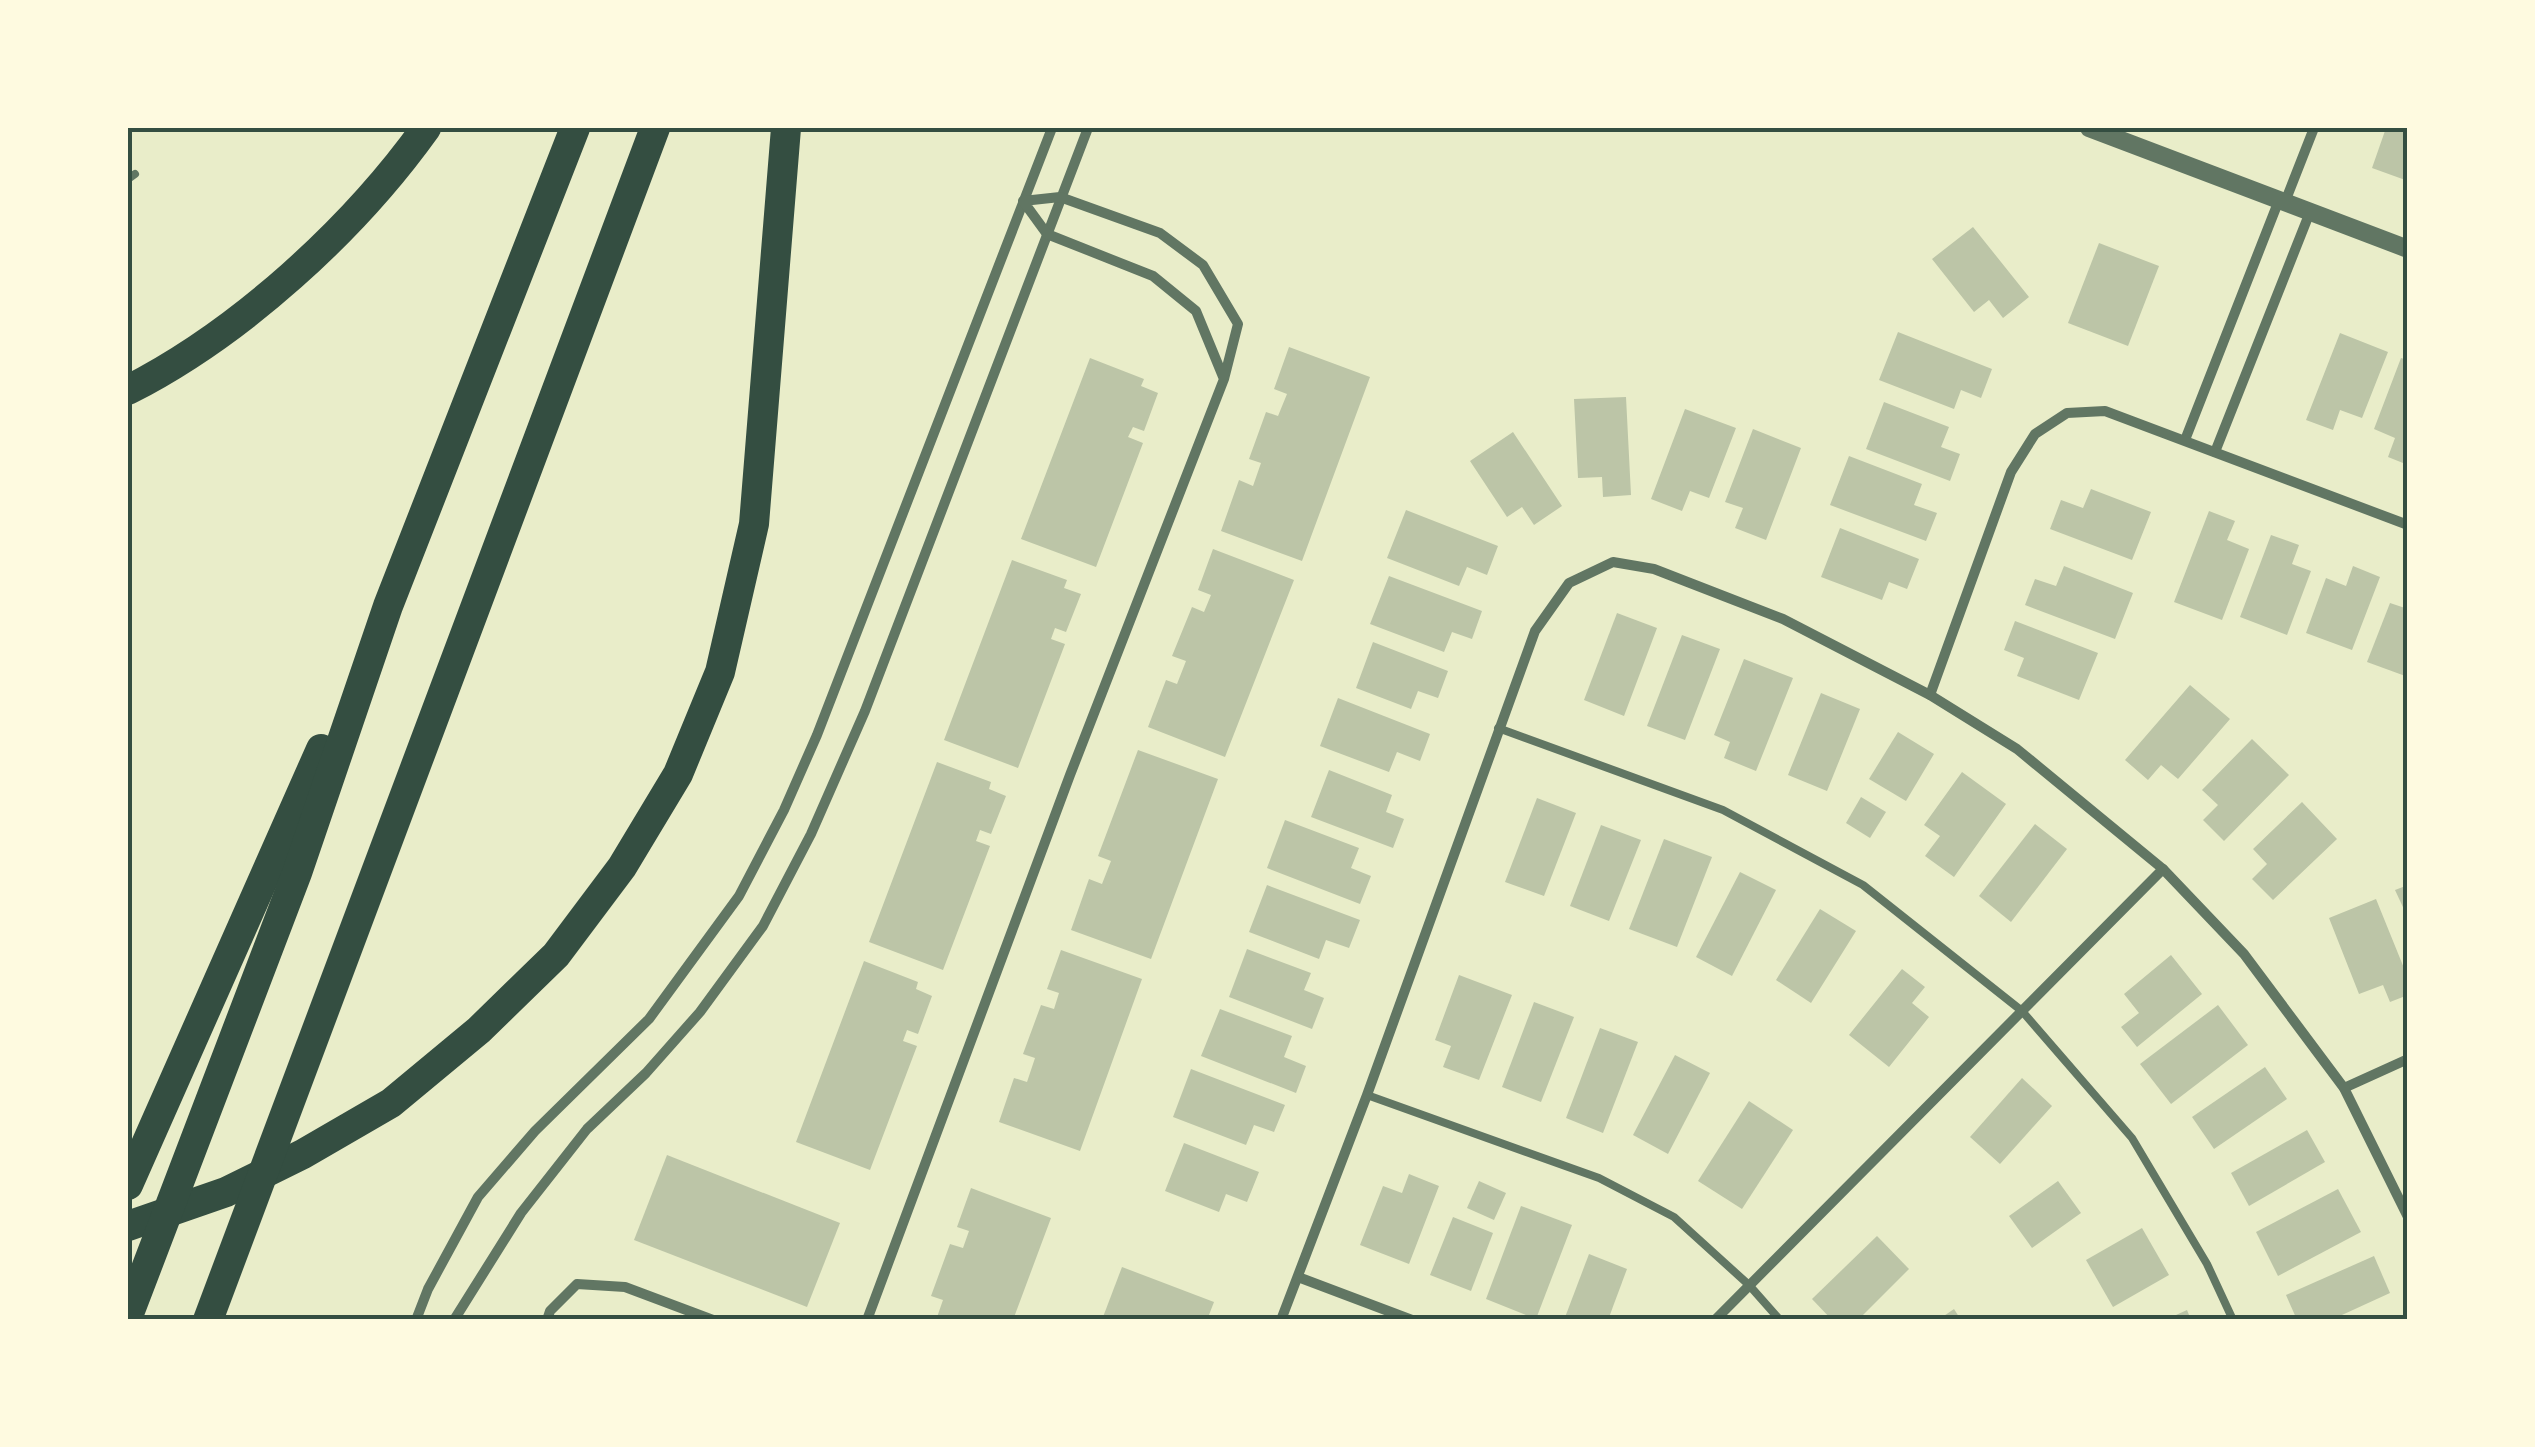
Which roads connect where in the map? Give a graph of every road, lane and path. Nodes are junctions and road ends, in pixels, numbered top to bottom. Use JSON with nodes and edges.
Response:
{"nodes":[{"id":1,"x":426,"y":128,"type":"edge"},
{"id":2,"x":574,"y":128,"type":"edge"},
{"id":3,"x":656,"y":128,"type":"edge"},
{"id":4,"x":786,"y":128,"type":"edge"},
{"id":5,"x":1052,"y":128,"type":"edge"},
{"id":6,"x":1088,"y":128,"type":"edge"},
{"id":7,"x":2089,"y":128,"type":"edge"},
{"id":8,"x":2314,"y":128,"type":"edge"},
{"id":9,"x":1060,"y":197,"type":"junction"},
{"id":10,"x":1024,"y":200,"type":"junction"},
{"id":11,"x":2282,"y":201,"type":"junction"},
{"id":12,"x":2310,"y":212,"type":"junction"},
{"id":13,"x":1047,"y":234,"type":"junction"},
{"id":14,"x":2408,"y":250,"type":"edge"},
{"id":15,"x":1224,"y":379,"type":"junction"},
{"id":16,"x":128,"y":390,"type":"edge"},
{"id":17,"x":2185,"y":440,"type":"junction"},
{"id":18,"x":2214,"y":452,"type":"junction"},
{"id":19,"x":2408,"y":525,"type":"edge"},
{"id":20,"x":388,"y":606,"type":"junction"},
{"id":21,"x":1930,"y":694,"type":"junction"},
{"id":22,"x":1498,"y":728,"type":"junction"},
{"id":23,"x":2163,"y":869,"type":"junction"},
{"id":24,"x":2022,"y":1011,"type":"junction"},
{"id":25,"x":2408,"y":1059,"type":"edge"},
{"id":26,"x":2344,"y":1088,"type":"junction"},
{"id":27,"x":1367,"y":1095,"type":"junction"},
{"id":28,"x":128,"y":1186,"type":"edge"},
{"id":29,"x":2408,"y":1217,"type":"edge"},
{"id":30,"x":128,"y":1226,"type":"edge"},
{"id":31,"x":1298,"y":1277,"type":"junction"},
{"id":32,"x":1749,"y":1284,"type":"junction"},
{"id":33,"x":128,"y":1316,"type":"edge"},
{"id":34,"x":208,"y":1320,"type":"edge"},
{"id":35,"x":416,"y":1320,"type":"edge"},
{"id":36,"x":454,"y":1320,"type":"edge"},
{"id":37,"x":547,"y":1320,"type":"edge"},
{"id":38,"x":713,"y":1320,"type":"edge"},
{"id":39,"x":867,"y":1320,"type":"edge"},
{"id":40,"x":1281,"y":1320,"type":"edge"},
{"id":41,"x":1412,"y":1320,"type":"edge"},
{"id":42,"x":1714,"y":1320,"type":"edge"},
{"id":43,"x":1780,"y":1320,"type":"edge"},
{"id":44,"x":2233,"y":1320,"type":"edge"}],
"edges":[{"from":1,"to":16,"type":"highway"},
{"from":2,"to":20,"type":"highway"},
{"from":3,"to":34,"type":"highway"},
{"from":4,"to":30,"type":"highway"},
{"from":5,"to":10,"type":"street"},
{"from":6,"to":9,"type":"street"},
{"from":7,"to":11,"type":"street"},
{"from":8,"to":11,"type":"street"},
{"from":9,"to":10,"type":"street"},
{"from":9,"to":13,"type":"street"},
{"from":9,"to":15,"type":"street"},
{"from":10,"to":13,"type":"street"},
{"from":10,"to":35,"type":"street"},
{"from":11,"to":12,"type":"street"},
{"from":11,"to":17,"type":"street"},
{"from":12,"to":14,"type":"street"},
{"from":12,"to":18,"type":"street"},
{"from":13,"to":15,"type":"street"},
{"from":13,"to":36,"type":"street"},
{"from":15,"to":39,"type":"street"},
{"from":17,"to":18,"type":"street"},
{"from":17,"to":21,"type":"street"},
{"from":18,"to":19,"type":"street"},
{"from":20,"to":28,"type":"highway"},
{"from":20,"to":33,"type":"highway"},
{"from":21,"to":22,"type":"street"},
{"from":21,"to":23,"type":"street"},
{"from":22,"to":24,"type":"lane"},
{"from":22,"to":27,"type":"street"},
{"from":23,"to":24,"type":"street"},
{"from":23,"to":26,"type":"street"},
{"from":24,"to":32,"type":"street"},
{"from":24,"to":44,"type":"lane"},
{"from":25,"to":26,"type":"street"},
{"from":26,"to":29,"type":"street"},
{"from":27,"to":31,"type":"street"},
{"from":27,"to":32,"type":"lane"},
{"from":31,"to":40,"type":"street"},
{"from":31,"to":41,"type":"street"},
{"from":32,"to":42,"type":"street"},
{"from":32,"to":43,"type":"lane"},
{"from":37,"to":38,"type":"street"}]}
